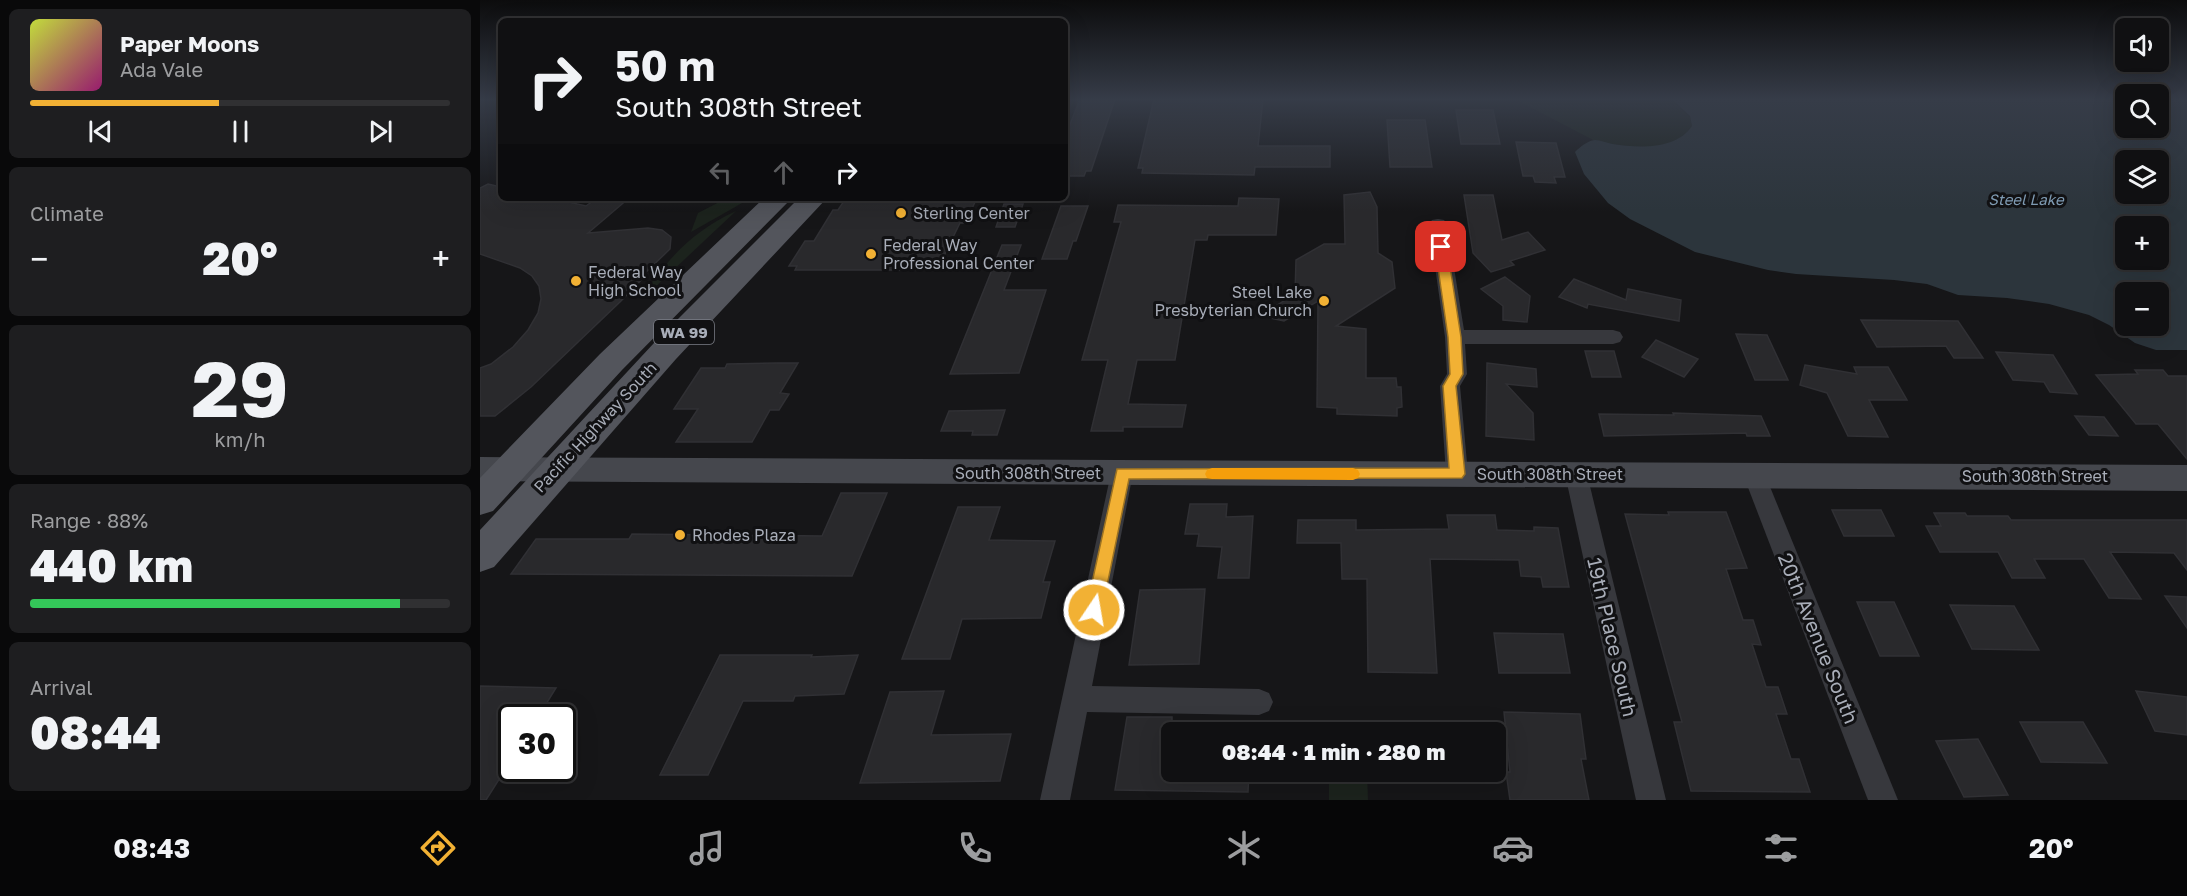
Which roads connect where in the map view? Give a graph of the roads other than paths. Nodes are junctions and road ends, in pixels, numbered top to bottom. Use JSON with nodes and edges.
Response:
{"nodes":[{"id":1,"x":776,"y":201,"type":"edge"},
{"id":2,"x":811,"y":201,"type":"edge"},
{"id":3,"x":1438,"y":224,"type":"dead end"},
{"id":4,"x":1455,"y":337,"type":"junction"},
{"id":5,"x":1613,"y":337,"type":"dead end"},
{"id":6,"x":495,"y":469,"type":"edge"},
{"id":7,"x":557,"y":470,"type":"junction"},
{"id":8,"x":1122,"y":473,"type":"junction"},
{"id":9,"x":1457,"y":474,"type":"junction"},
{"id":10,"x":1576,"y":474,"type":"junction"},
{"id":11,"x":1755,"y":477,"type":"junction"},
{"id":12,"x":2187,"y":478,"type":"edge"},
{"id":13,"x":480,"y":501,"type":"edge"},
{"id":14,"x":480,"y":556,"type":"edge"},
{"id":15,"x":1076,"y":699,"type":"junction"},
{"id":16,"x":1259,"y":702,"type":"dead end"},
{"id":17,"x":1055,"y":800,"type":"edge"},
{"id":18,"x":1651,"y":800,"type":"edge"},
{"id":19,"x":1883,"y":800,"type":"edge"}],
"edges":[{"from":1,"to":6,"type":"main road","name":"Pacific Highway South","number":"WA 99"},
{"from":2,"to":7,"type":"main road","name":"Pacific Highway South","number":"WA 99"},
{"from":3,"to":4,"type":"street"},
{"from":4,"to":5,"type":"street"},
{"from":4,"to":9,"type":"street"},
{"from":6,"to":7,"type":"street","name":"South 308th Street"},
{"from":6,"to":13,"type":"main road","name":"Pacific Highway South","number":"WA 99"},
{"from":7,"to":8,"type":"street","name":"South 308th Street"},
{"from":7,"to":14,"type":"main road","name":"Pacific Highway South","number":"WA 99"},
{"from":8,"to":9,"type":"street","name":"South 308th Street"},
{"from":8,"to":15,"type":"street"},
{"from":9,"to":10,"type":"street","name":"South 308th Street"},
{"from":10,"to":11,"type":"street","name":"South 308th Street"},
{"from":10,"to":18,"type":"street","name":"19th Place South"},
{"from":11,"to":12,"type":"street","name":"South 308th Street"},
{"from":11,"to":19,"type":"street","name":"20th Avenue South"},
{"from":15,"to":16,"type":"street"},
{"from":15,"to":17,"type":"street"}]}
